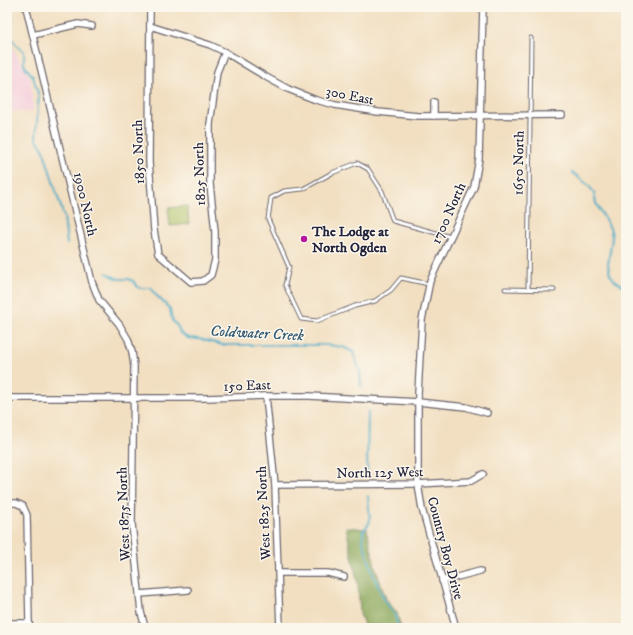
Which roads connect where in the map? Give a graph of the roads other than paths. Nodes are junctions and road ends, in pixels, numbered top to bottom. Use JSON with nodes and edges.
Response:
{"nodes":[{"id":1,"x":26,"y":7,"type":"edge"},
{"id":2,"x":150,"y":7,"type":"edge"},
{"id":3,"x":483,"y":7,"type":"edge"},
{"id":4,"x":92,"y":26,"type":"dead end"},
{"id":5,"x":150,"y":26,"type":"junction"},
{"id":6,"x":33,"y":35,"type":"junction"},
{"id":7,"x":531,"y":38,"type":"dead end"},
{"id":8,"x":225,"y":52,"type":"junction"},
{"id":9,"x":434,"y":102,"type":"dead end"},
{"id":10,"x":480,"y":115,"type":"junction"},
{"id":11,"x":530,"y":115,"type":"junction"},
{"id":12,"x":562,"y":115,"type":"dead end"},
{"id":13,"x":434,"y":116,"type":"junction"},
{"id":14,"x":451,"y":237,"type":"junction"},
{"id":15,"x":191,"y":282,"type":"joint"},
{"id":16,"x":429,"y":284,"type":"junction"},
{"id":17,"x":505,"y":289,"type":"dead end"},
{"id":18,"x":528,"y":290,"type":"junction"},
{"id":19,"x":554,"y":290,"type":"dead end"},
{"id":20,"x":266,"y":396,"type":"junction"},
{"id":21,"x":7,"y":398,"type":"edge"},
{"id":22,"x":134,"y":398,"type":"junction"},
{"id":23,"x":418,"y":402,"type":"junction"},
{"id":24,"x":487,"y":413,"type":"dead end"},
{"id":25,"x":483,"y":474,"type":"dead end"},
{"id":26,"x":418,"y":484,"type":"junction"},
{"id":27,"x":275,"y":485,"type":"junction"},
{"id":28,"x":7,"y":503,"type":"edge"},
{"id":29,"x":480,"y":572,"type":"dead end"},
{"id":30,"x":279,"y":573,"type":"junction"},
{"id":31,"x":344,"y":577,"type":"dead end"},
{"id":32,"x":442,"y":581,"type":"junction"},
{"id":33,"x":188,"y":590,"type":"dead end"},
{"id":34,"x":140,"y":594,"type":"junction"},
{"id":35,"x":7,"y":623,"type":"edge"},
{"id":36,"x":30,"y":626,"type":"edge"},
{"id":37,"x":145,"y":628,"type":"edge"},
{"id":38,"x":280,"y":628,"type":"edge"},
{"id":39,"x":456,"y":628,"type":"edge"}],
"edges":[{"from":1,"to":6,"type":"street","name":"1900 North"},
{"from":2,"to":5,"type":"street","name":"1850 North"},
{"from":3,"to":10,"type":"street","name":"1700 North"},
{"from":4,"to":6,"type":"street"},
{"from":5,"to":8,"type":"street","name":"300 East"},
{"from":5,"to":15,"type":"street","name":"1850 North"},
{"from":6,"to":22,"type":"street","name":"1900 North"},
{"from":7,"to":11,"type":"lane","name":"1650 North"},
{"from":8,"to":13,"type":"street","name":"300 East"},
{"from":8,"to":15,"type":"street","name":"1825 North"},
{"from":9,"to":13,"type":"street"},
{"from":10,"to":11,"type":"street","name":"300 East"},
{"from":10,"to":13,"type":"street","name":"300 East"},
{"from":10,"to":14,"type":"street","name":"1700 North"},
{"from":11,"to":12,"type":"street","name":"300 East"},
{"from":11,"to":18,"type":"lane","name":"1650 North"},
{"from":14,"to":16,"type":"street","name":"1700 North"},
{"from":14,"to":16,"type":"lane"},
{"from":16,"to":23,"type":"street","name":"1700 North"},
{"from":17,"to":18,"type":"lane"},
{"from":18,"to":19,"type":"lane"},
{"from":20,"to":22,"type":"street","name":"150 East"},
{"from":20,"to":23,"type":"street","name":"150 East"},
{"from":20,"to":27,"type":"street","name":"West 1825 North"},
{"from":21,"to":22,"type":"street","name":"150 East"},
{"from":22,"to":34,"type":"street","name":"West 1875 North"},
{"from":23,"to":24,"type":"street","name":"150 East"},
{"from":23,"to":26,"type":"street","name":"Country Boy Drive"},
{"from":25,"to":26,"type":"street","name":"North 125 West"},
{"from":26,"to":27,"type":"street","name":"North 125 West"},
{"from":26,"to":32,"type":"street","name":"Country Boy Drive"},
{"from":27,"to":30,"type":"street","name":"West 1825 North"},
{"from":28,"to":36,"type":"street"},
{"from":29,"to":32,"type":"street"},
{"from":30,"to":31,"type":"street"},
{"from":30,"to":38,"type":"street","name":"West 1825 North"},
{"from":32,"to":39,"type":"street","name":"Country Boy Drive"},
{"from":33,"to":34,"type":"street"},
{"from":34,"to":37,"type":"street","name":"West 1875 North"},
{"from":35,"to":36,"type":"street"}]}
